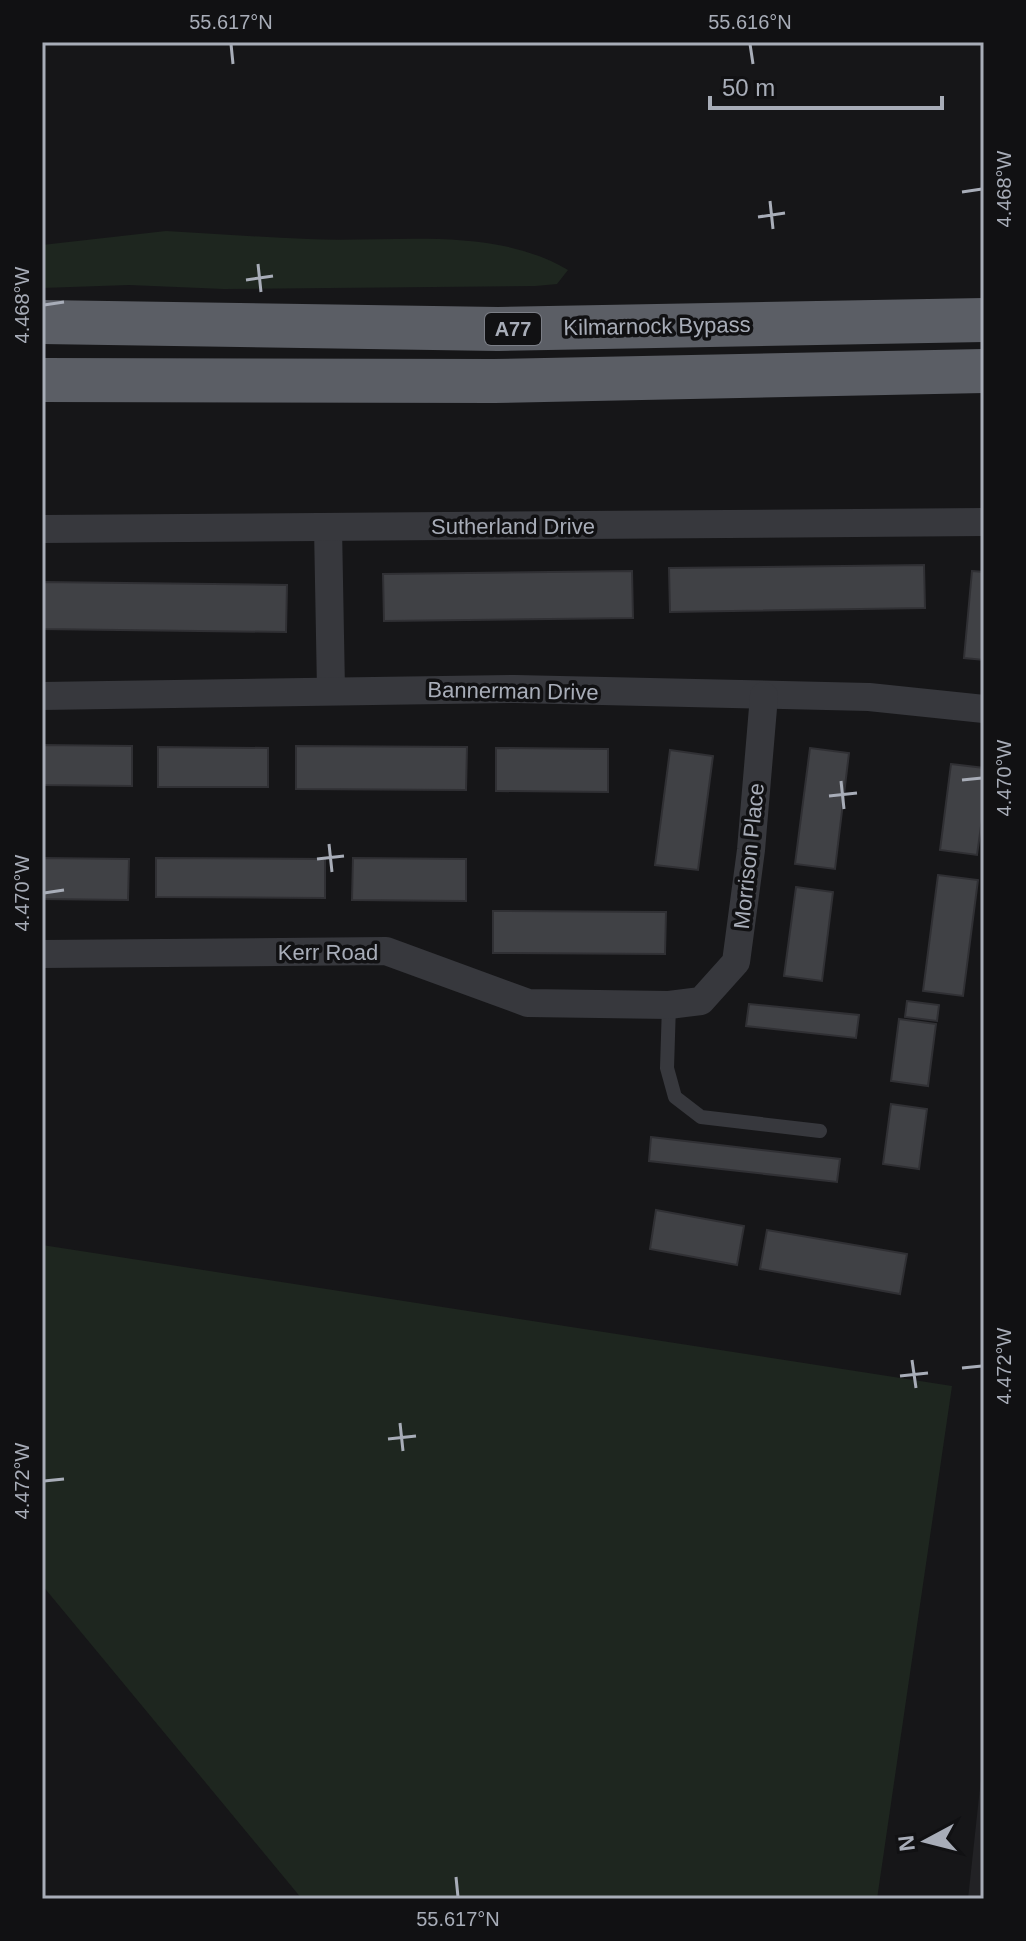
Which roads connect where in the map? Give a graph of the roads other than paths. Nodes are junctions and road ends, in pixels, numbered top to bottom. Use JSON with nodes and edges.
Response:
{"nodes":[{"id":1,"x":984,"y":320,"type":"edge"},
{"id":2,"x":42,"y":322,"type":"edge"},
{"id":3,"x":984,"y":371,"type":"edge"},
{"id":4,"x":42,"y":380,"type":"edge"},
{"id":5,"x":984,"y":522,"type":"edge"},
{"id":6,"x":328,"y":527,"type":"junction"},
{"id":7,"x":42,"y":529,"type":"edge"},
{"id":8,"x":331,"y":690,"type":"junction"},
{"id":9,"x":42,"y":696,"type":"edge"},
{"id":10,"x":764,"y":696,"type":"junction"},
{"id":11,"x":984,"y":709,"type":"edge"},
{"id":12,"x":42,"y":954,"type":"edge"},
{"id":13,"x":701,"y":1001,"type":"joint"},
{"id":14,"x":669,"y":1005,"type":"junction"},
{"id":15,"x":820,"y":1131,"type":"dead end"}],
"edges":[{"from":1,"to":2,"type":"highway","name":"Kilmarnock Bypass","number":"A77"},
{"from":3,"to":4,"type":"highway"},
{"from":5,"to":6,"type":"street","name":"Sutherland Drive"},
{"from":6,"to":7,"type":"street","name":"Sutherland Drive"},
{"from":6,"to":8,"type":"street"},
{"from":8,"to":9,"type":"street","name":"Bannerman Drive"},
{"from":8,"to":10,"type":"street","name":"Bannerman Drive"},
{"from":10,"to":11,"type":"street","name":"Bannerman Drive"},
{"from":10,"to":13,"type":"street","name":"Morrison Place"},
{"from":12,"to":14,"type":"street","name":"Kerr Road"},
{"from":13,"to":14,"type":"street","name":"Kerr Road"},
{"from":14,"to":15,"type":"lane"}]}
